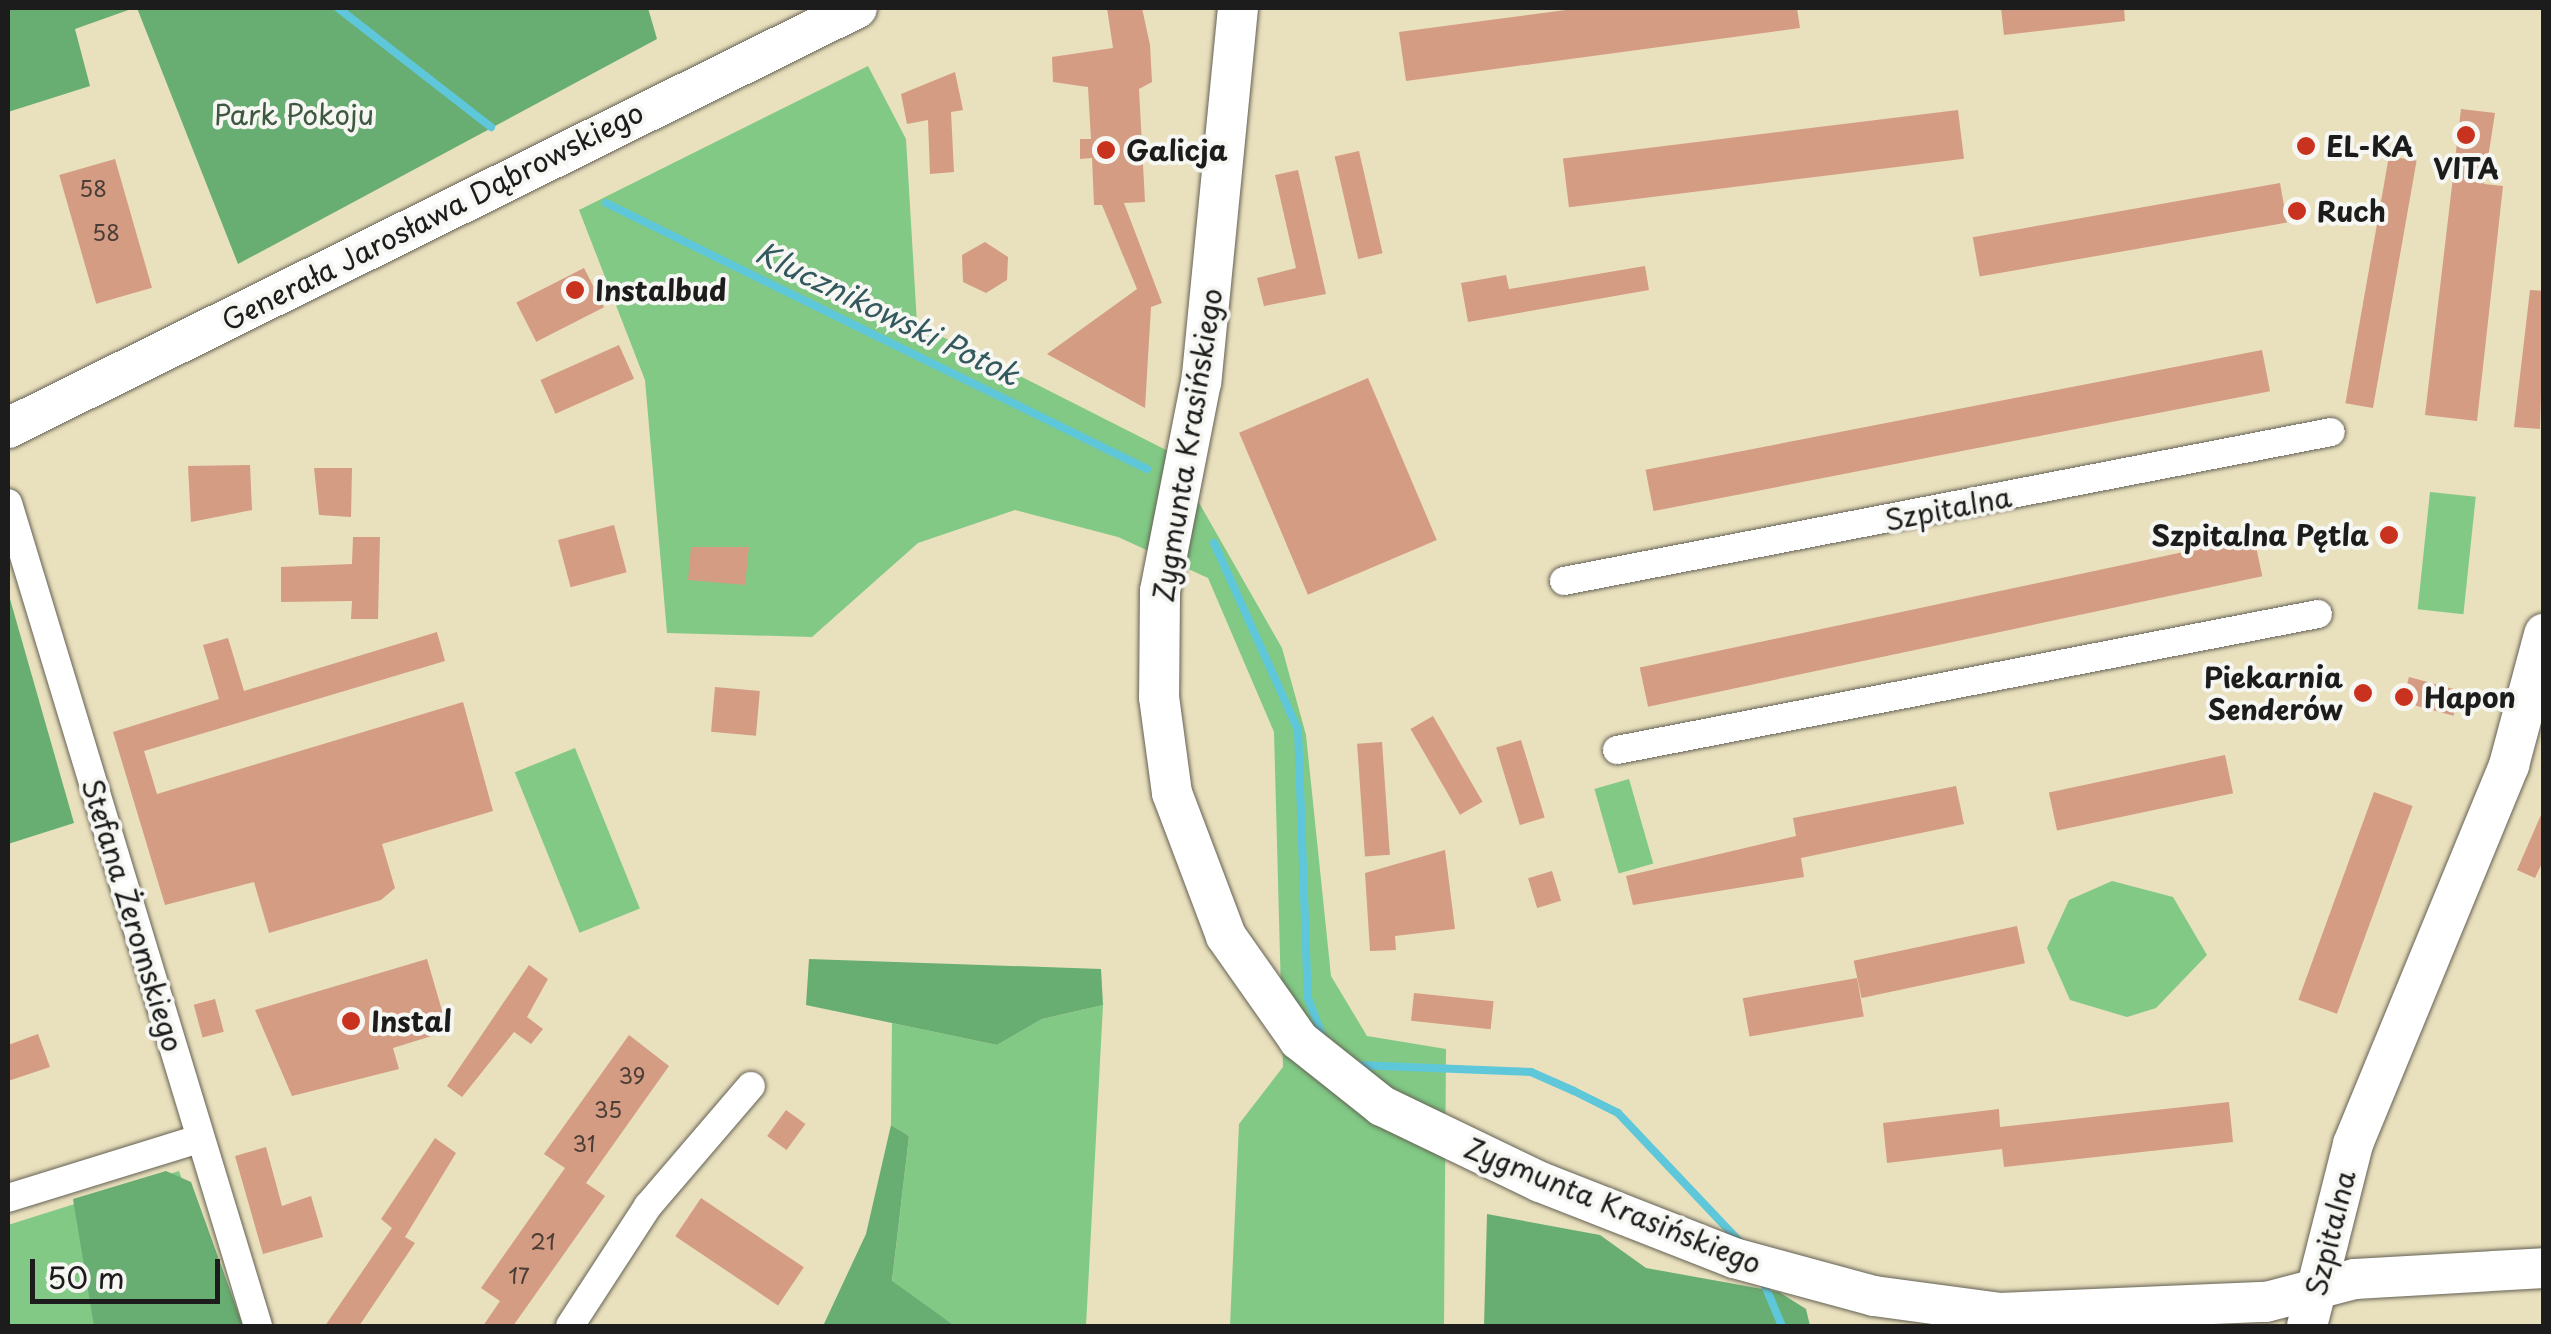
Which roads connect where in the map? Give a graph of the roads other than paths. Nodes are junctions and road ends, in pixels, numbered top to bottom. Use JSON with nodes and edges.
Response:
{"nodes":[{"id":1,"x":857,"y":8,"type":"edge"},
{"id":2,"x":1238,"y":8,"type":"edge"},
{"id":3,"x":8,"y":428,"type":"edge"},
{"id":4,"x":2331,"y":432,"type":"dead end"},
{"id":5,"x":8,"y":503,"type":"edge"},
{"id":6,"x":1564,"y":581,"type":"dead end"},
{"id":7,"x":2318,"y":614,"type":"dead end"},
{"id":8,"x":2544,"y":634,"type":"edge"},
{"id":9,"x":1617,"y":750,"type":"dead end"},
{"id":10,"x":751,"y":1086,"type":"dead end"},
{"id":11,"x":200,"y":1139,"type":"junction"},
{"id":12,"x":8,"y":1198,"type":"edge"},
{"id":13,"x":2544,"y":1268,"type":"edge"},
{"id":14,"x":2311,"y":1308,"type":"edge"},
{"id":15,"x":258,"y":1326,"type":"edge"},
{"id":16,"x":570,"y":1326,"type":"edge"}],
"edges":[{"from":1,"to":3,"type":"street","name":"Generała Jarosława Dąbrowskiego"},
{"from":2,"to":14,"type":"street","name":"Zygmunta Krasińskiego"},
{"from":4,"to":6,"type":"street","name":"Szpitalna"},
{"from":5,"to":11,"type":"street","name":"Stefana Żeromskiego"},
{"from":7,"to":9,"type":"street"},
{"from":8,"to":14,"type":"street","name":"Szpitalna"},
{"from":10,"to":16,"type":"street"},
{"from":11,"to":12,"type":"street"},
{"from":11,"to":15,"type":"street","name":"Stefana Żeromskiego"},
{"from":13,"to":14,"type":"street","name":"Zygmunta Krasińskiego"}]}
